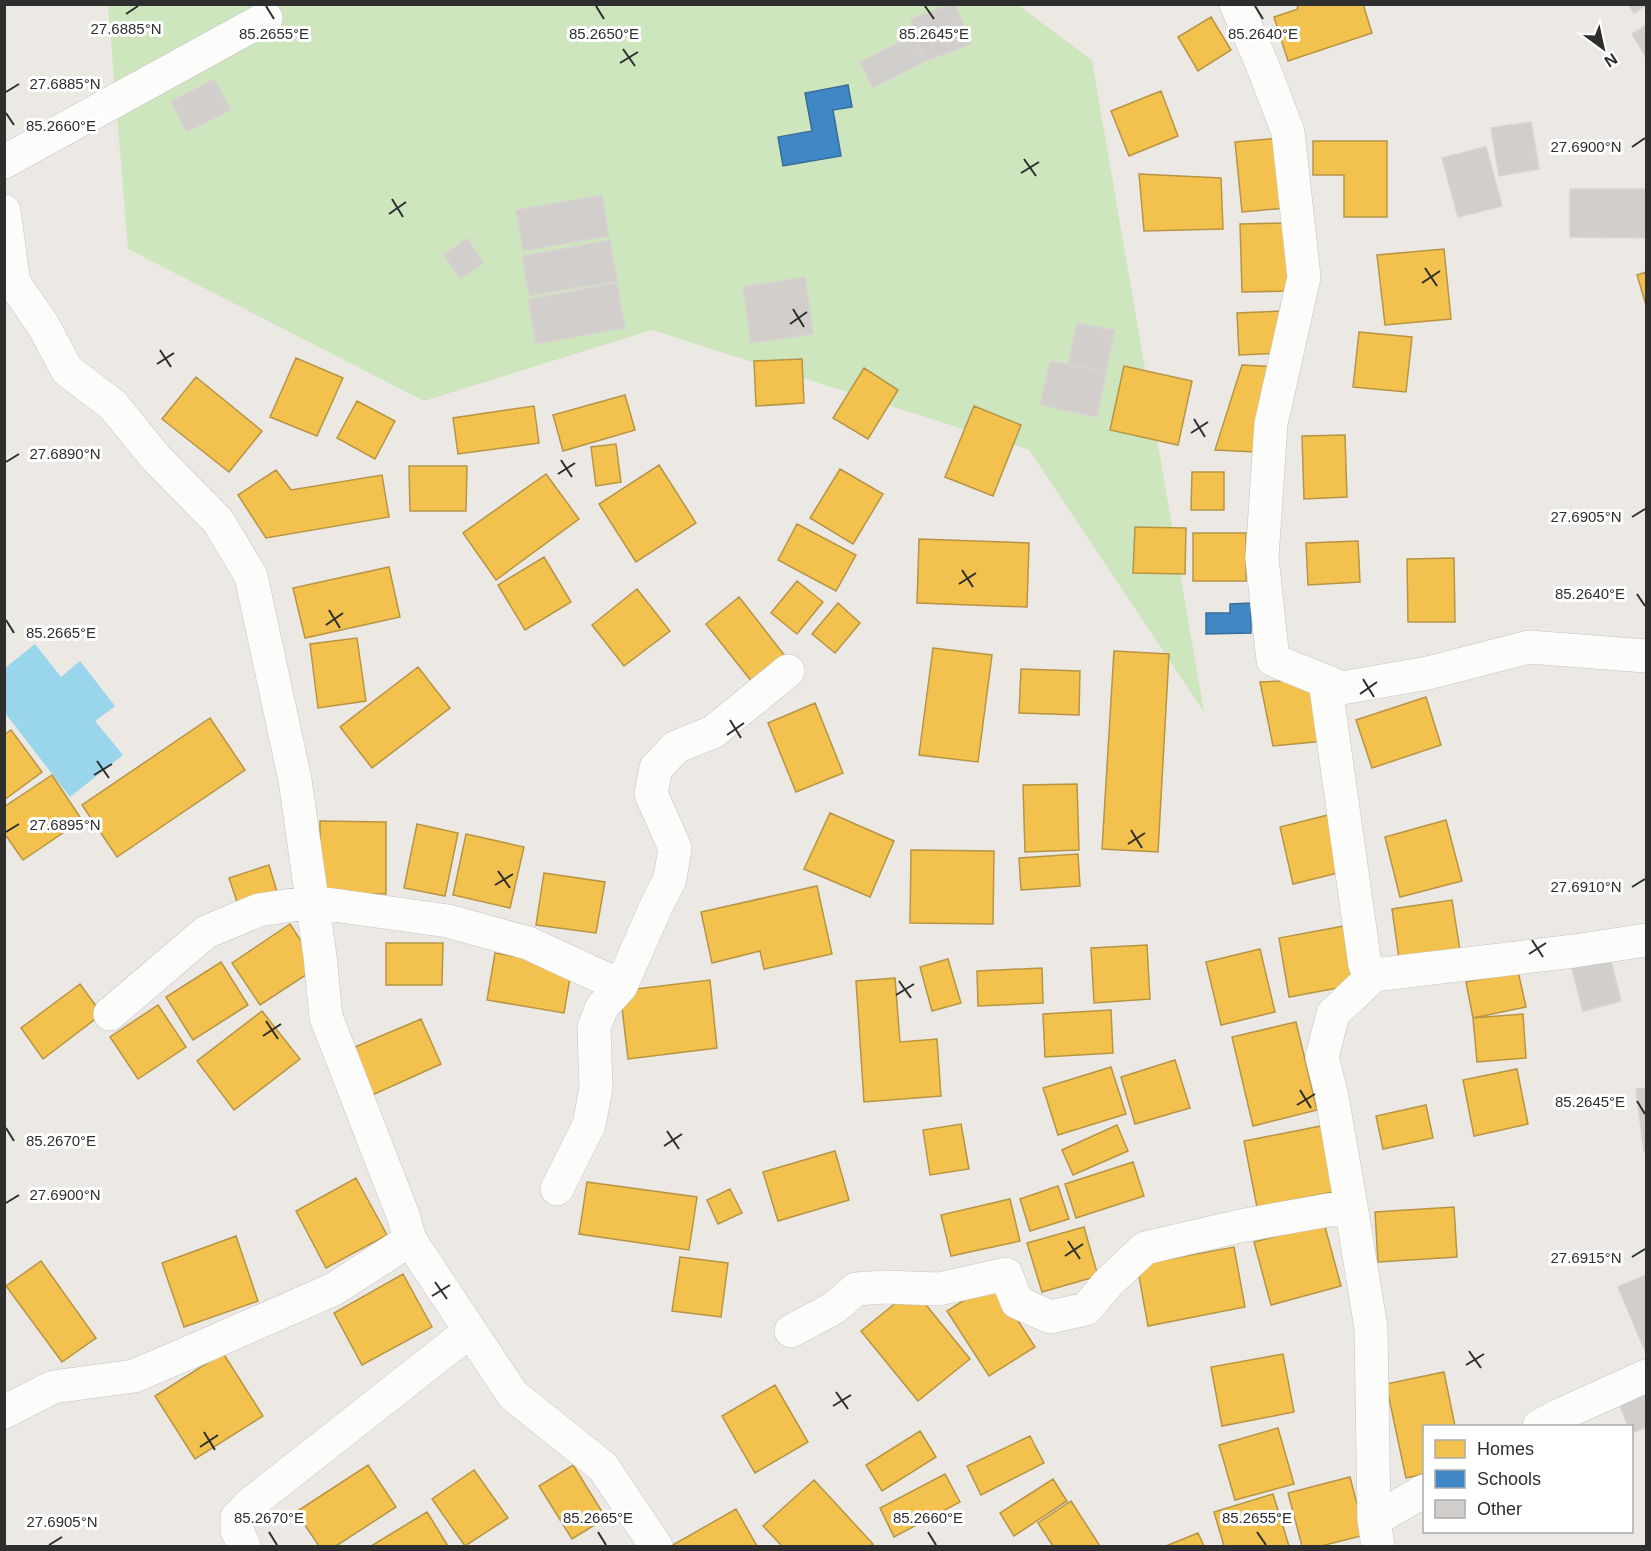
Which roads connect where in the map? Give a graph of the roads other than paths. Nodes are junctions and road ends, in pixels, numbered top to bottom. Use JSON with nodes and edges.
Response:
{"nodes":[{"id":1,"x":1236,"y":4,"type":"edge"},
{"id":2,"x":266,"y":18,"type":"dead end"},
{"id":3,"x":4,"y":162,"type":"edge"},
{"id":4,"x":4,"y":211,"type":"edge"},
{"id":5,"x":1647,"y":656,"type":"edge"},
{"id":6,"x":788,"y":671,"type":"dead end"},
{"id":7,"x":1325,"y":681,"type":"junction"},
{"id":8,"x":312,"y":902,"type":"junction"},
{"id":9,"x":1647,"y":940,"type":"edge"},
{"id":10,"x":1374,"y":975,"type":"junction"},
{"id":11,"x":621,"y":986,"type":"junction"},
{"id":12,"x":110,"y":1014,"type":"dead end"},
{"id":13,"x":557,"y":1189,"type":"dead end"},
{"id":14,"x":1351,"y":1206,"type":"junction"},
{"id":15,"x":410,"y":1240,"type":"junction"},
{"id":16,"x":471,"y":1331,"type":"junction"},
{"id":17,"x":791,"y":1332,"type":"dead end"},
{"id":18,"x":1647,"y":1376,"type":"edge"},
{"id":19,"x":4,"y":1412,"type":"edge"},
{"id":20,"x":1541,"y":1425,"type":"edge"},
{"id":21,"x":1423,"y":1493,"type":"edge"},
{"id":22,"x":1376,"y":1533,"type":"edge"},
{"id":23,"x":244,"y":1546,"type":"edge"},
{"id":24,"x":656,"y":1546,"type":"edge"}],
"edges":[{"from":1,"to":7,"type":"street"},
{"from":2,"to":3,"type":"street"},
{"from":4,"to":8,"type":"street"},
{"from":5,"to":7,"type":"street"},
{"from":6,"to":11,"type":"street"},
{"from":7,"to":10,"type":"street"},
{"from":8,"to":11,"type":"street"},
{"from":8,"to":12,"type":"street"},
{"from":8,"to":15,"type":"street"},
{"from":9,"to":10,"type":"street"},
{"from":10,"to":14,"type":"street"},
{"from":11,"to":13,"type":"street"},
{"from":14,"to":17,"type":"street"},
{"from":14,"to":22,"type":"street"},
{"from":15,"to":16,"type":"street"},
{"from":15,"to":19,"type":"street"},
{"from":16,"to":23,"type":"street"},
{"from":16,"to":24,"type":"street"},
{"from":18,"to":20,"type":"street"},
{"from":21,"to":22,"type":"street"}]}
